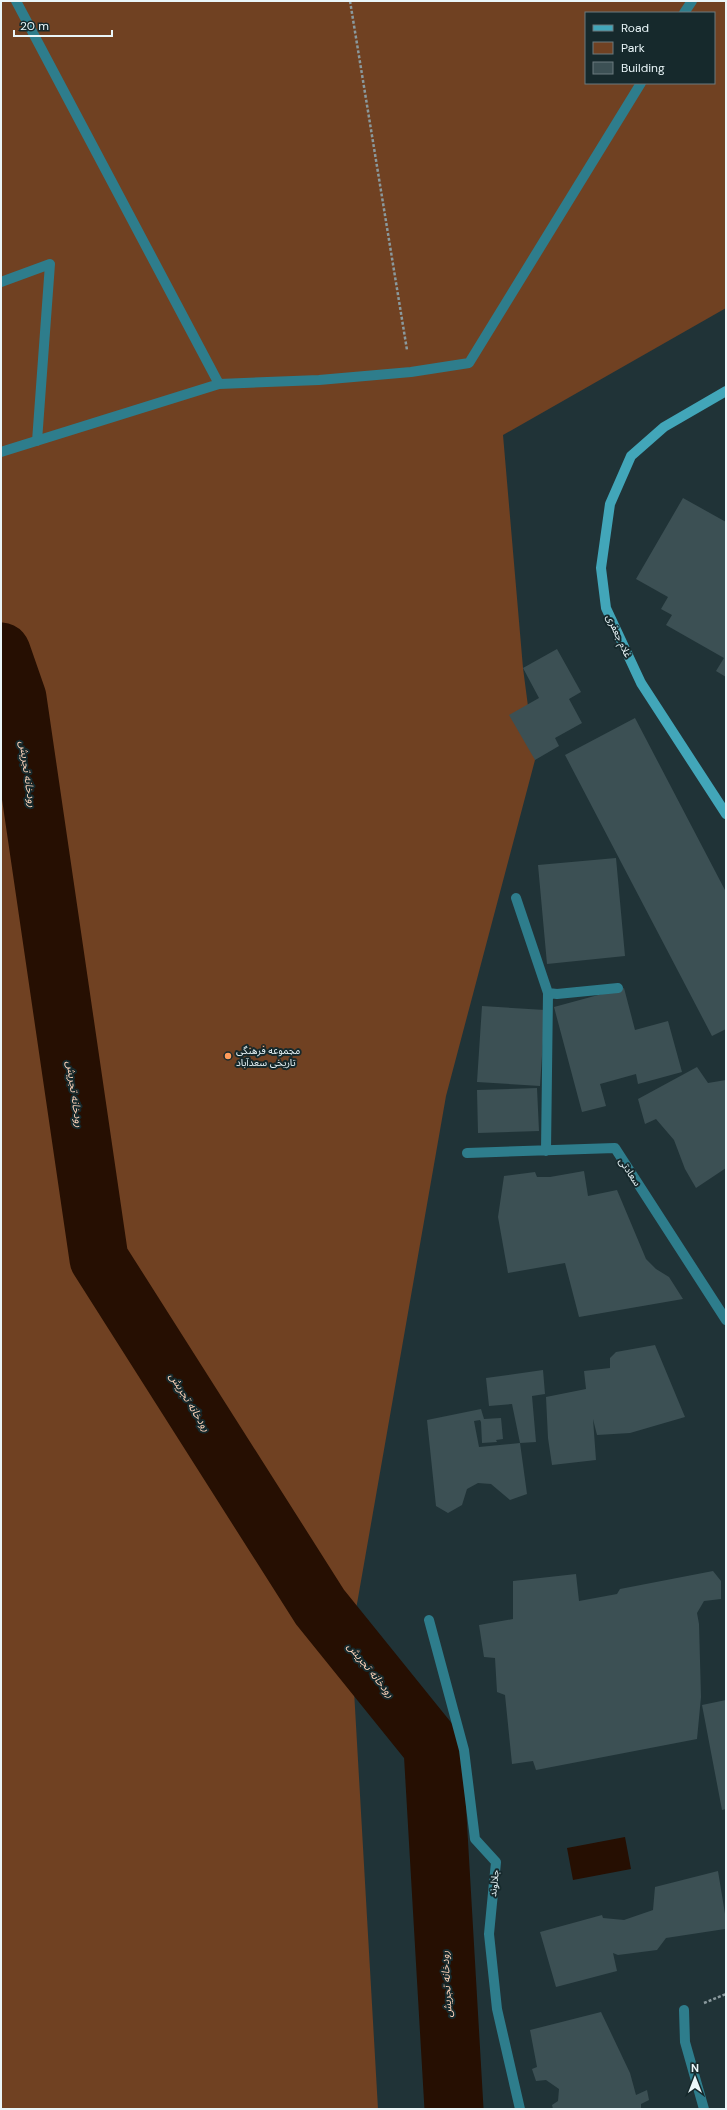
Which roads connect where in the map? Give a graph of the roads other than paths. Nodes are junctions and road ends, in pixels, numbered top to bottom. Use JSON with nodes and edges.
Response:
{"nodes":[{"id":1,"x":16,"y":1,"type":"edge"},
{"id":2,"x":692,"y":1,"type":"edge"},
{"id":3,"x":685,"y":12,"type":"edge"},
{"id":4,"x":640,"y":84,"type":"edge"},
{"id":5,"x":1,"y":282,"type":"edge"},
{"id":6,"x":219,"y":384,"type":"junction"},
{"id":7,"x":726,"y":391,"type":"edge"},
{"id":8,"x":37,"y":441,"type":"junction"},
{"id":9,"x":1,"y":452,"type":"edge"},
{"id":10,"x":726,"y":814,"type":"edge"},
{"id":11,"x":516,"y":898,"type":"dead end"},
{"id":12,"x":618,"y":988,"type":"dead end"},
{"id":13,"x":548,"y":993,"type":"junction"},
{"id":14,"x":546,"y":1151,"type":"junction"},
{"id":15,"x":467,"y":1153,"type":"dead end"},
{"id":16,"x":726,"y":1320,"type":"edge"},
{"id":17,"x":429,"y":1620,"type":"dead end"},
{"id":18,"x":684,"y":2010,"type":"dead end"},
{"id":19,"x":520,"y":2109,"type":"edge"},
{"id":20,"x":704,"y":2109,"type":"edge"}],
"edges":[{"from":1,"to":6,"type":"street"},
{"from":2,"to":3,"type":"street"},
{"from":4,"to":6,"type":"street"},
{"from":5,"to":8,"type":"street"},
{"from":6,"to":8,"type":"street"},
{"from":7,"to":10,"type":"main road","name":"غلام جعفری"},
{"from":8,"to":9,"type":"street"},
{"from":11,"to":13,"type":"street"},
{"from":12,"to":13,"type":"street"},
{"from":13,"to":14,"type":"street"},
{"from":14,"to":15,"type":"street","name":"سعادتی"},
{"from":14,"to":16,"type":"street","name":"سعادتی"},
{"from":17,"to":19,"type":"street","name":"جلالوند"},
{"from":18,"to":20,"type":"street"}]}
